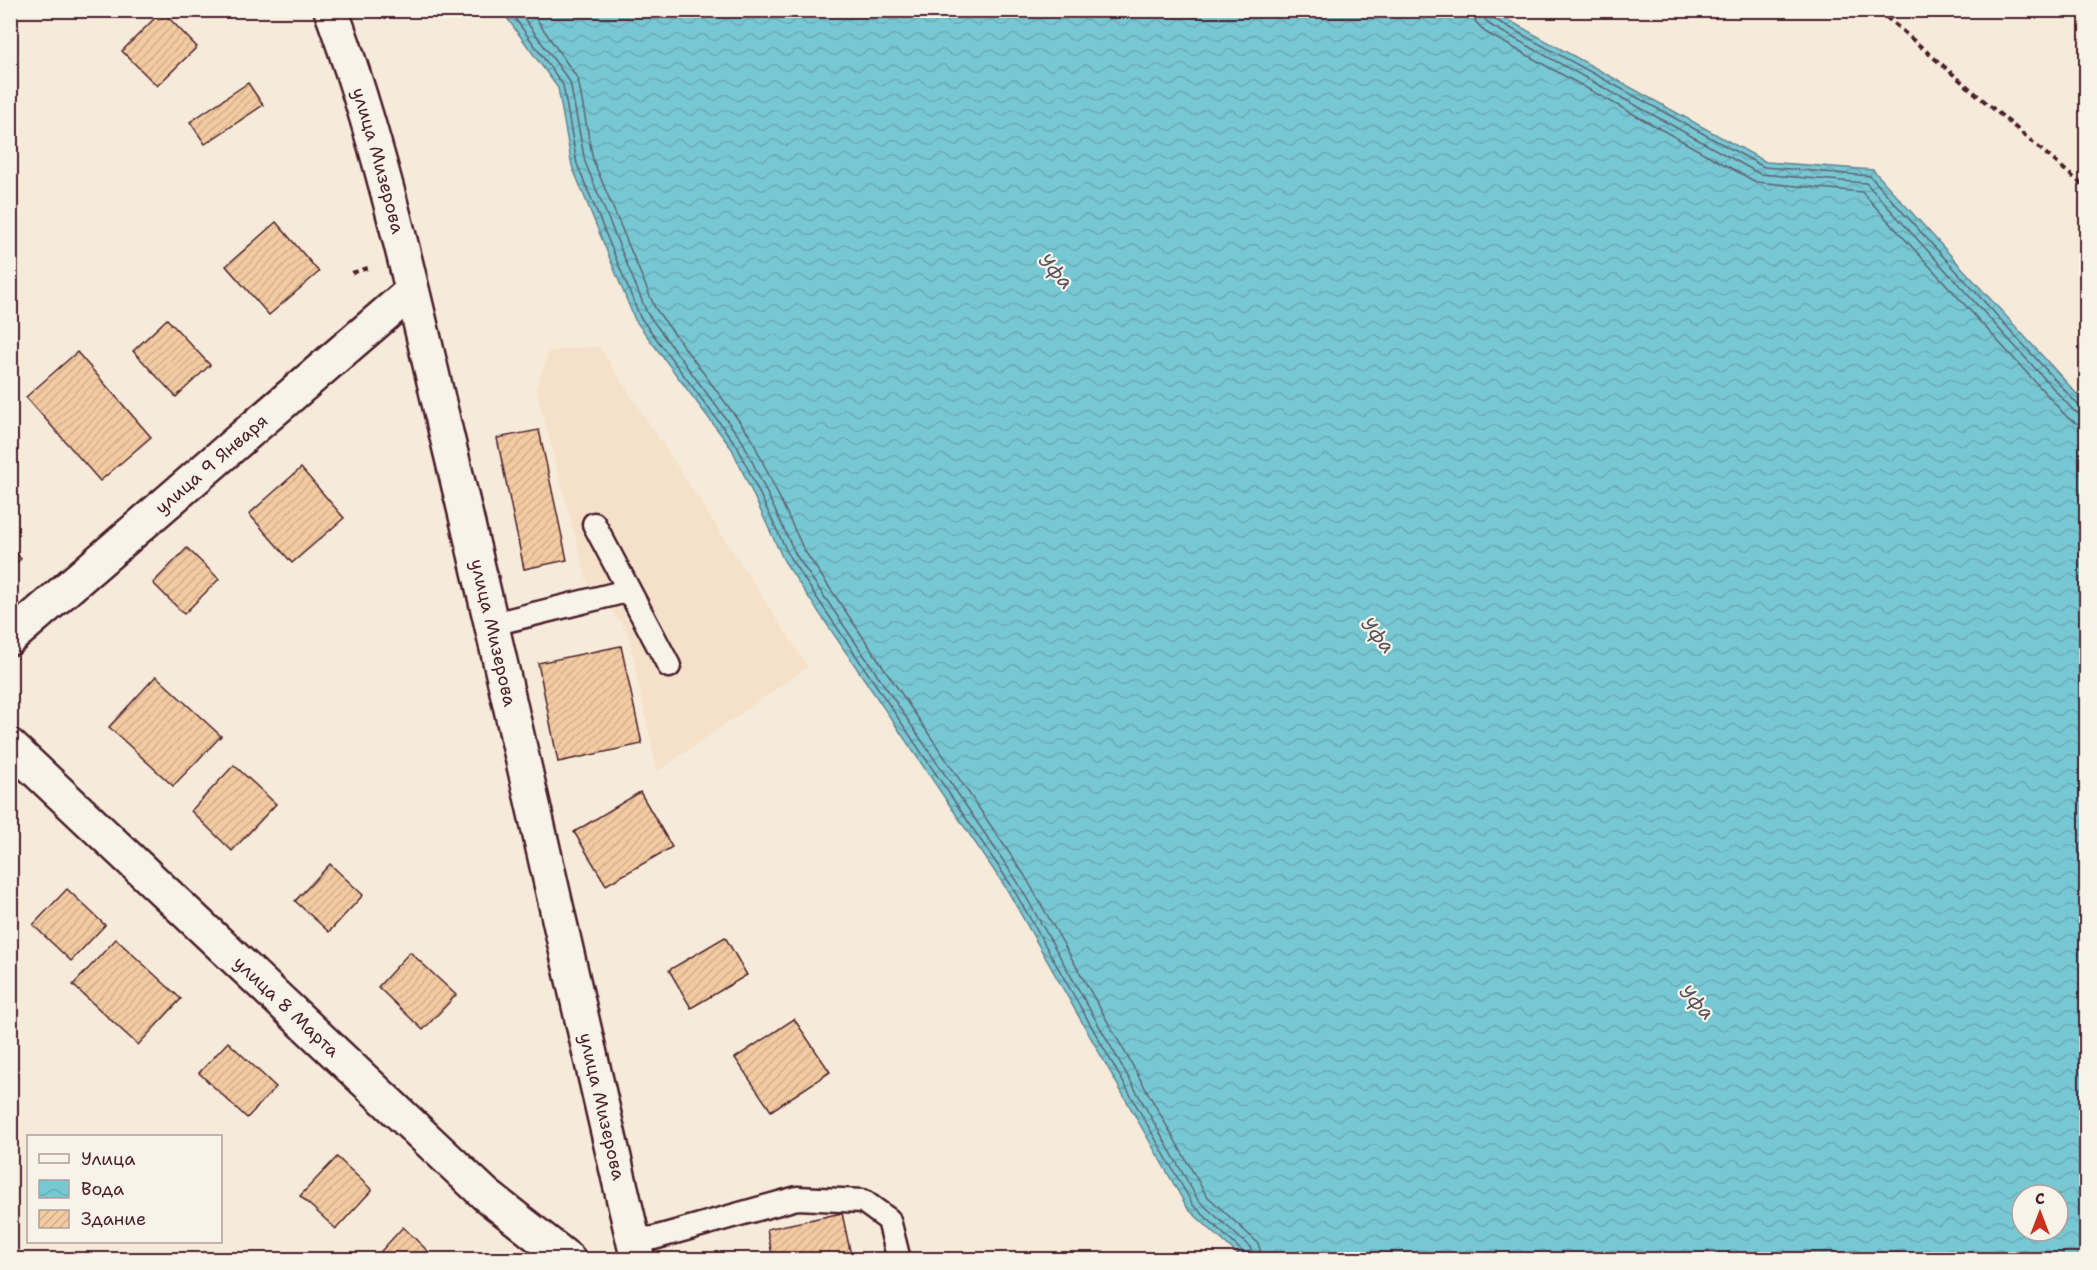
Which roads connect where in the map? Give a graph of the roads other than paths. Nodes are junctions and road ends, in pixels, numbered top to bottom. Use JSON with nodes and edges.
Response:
{"nodes":[{"id":1,"x":331,"y":10,"type":"edge"},
{"id":2,"x":412,"y":291,"type":"junction"},
{"id":3,"x":594,"y":524,"type":"dead end"},
{"id":4,"x":627,"y":591,"type":"junction"},
{"id":5,"x":493,"y":624,"type":"junction"},
{"id":6,"x":10,"y":638,"type":"edge"},
{"id":7,"x":669,"y":666,"type":"dead end"},
{"id":8,"x":10,"y":746,"type":"edge"},
{"id":9,"x":635,"y":1249,"type":"edge"},
{"id":10,"x":570,"y":1260,"type":"edge"},
{"id":11,"x":899,"y":1260,"type":"edge"}],
"edges":[{"from":1,"to":2,"type":"street","name":"улица Мизерова"},
{"from":2,"to":5,"type":"street","name":"улица Мизерова"},
{"from":2,"to":6,"type":"street","name":"улица 9 Января"},
{"from":3,"to":4,"type":"lane"},
{"from":4,"to":5,"type":"lane"},
{"from":4,"to":7,"type":"lane"},
{"from":5,"to":9,"type":"street","name":"улица Мизерова"},
{"from":8,"to":10,"type":"street","name":"улица 8 Марта"},
{"from":9,"to":11,"type":"lane"}]}
